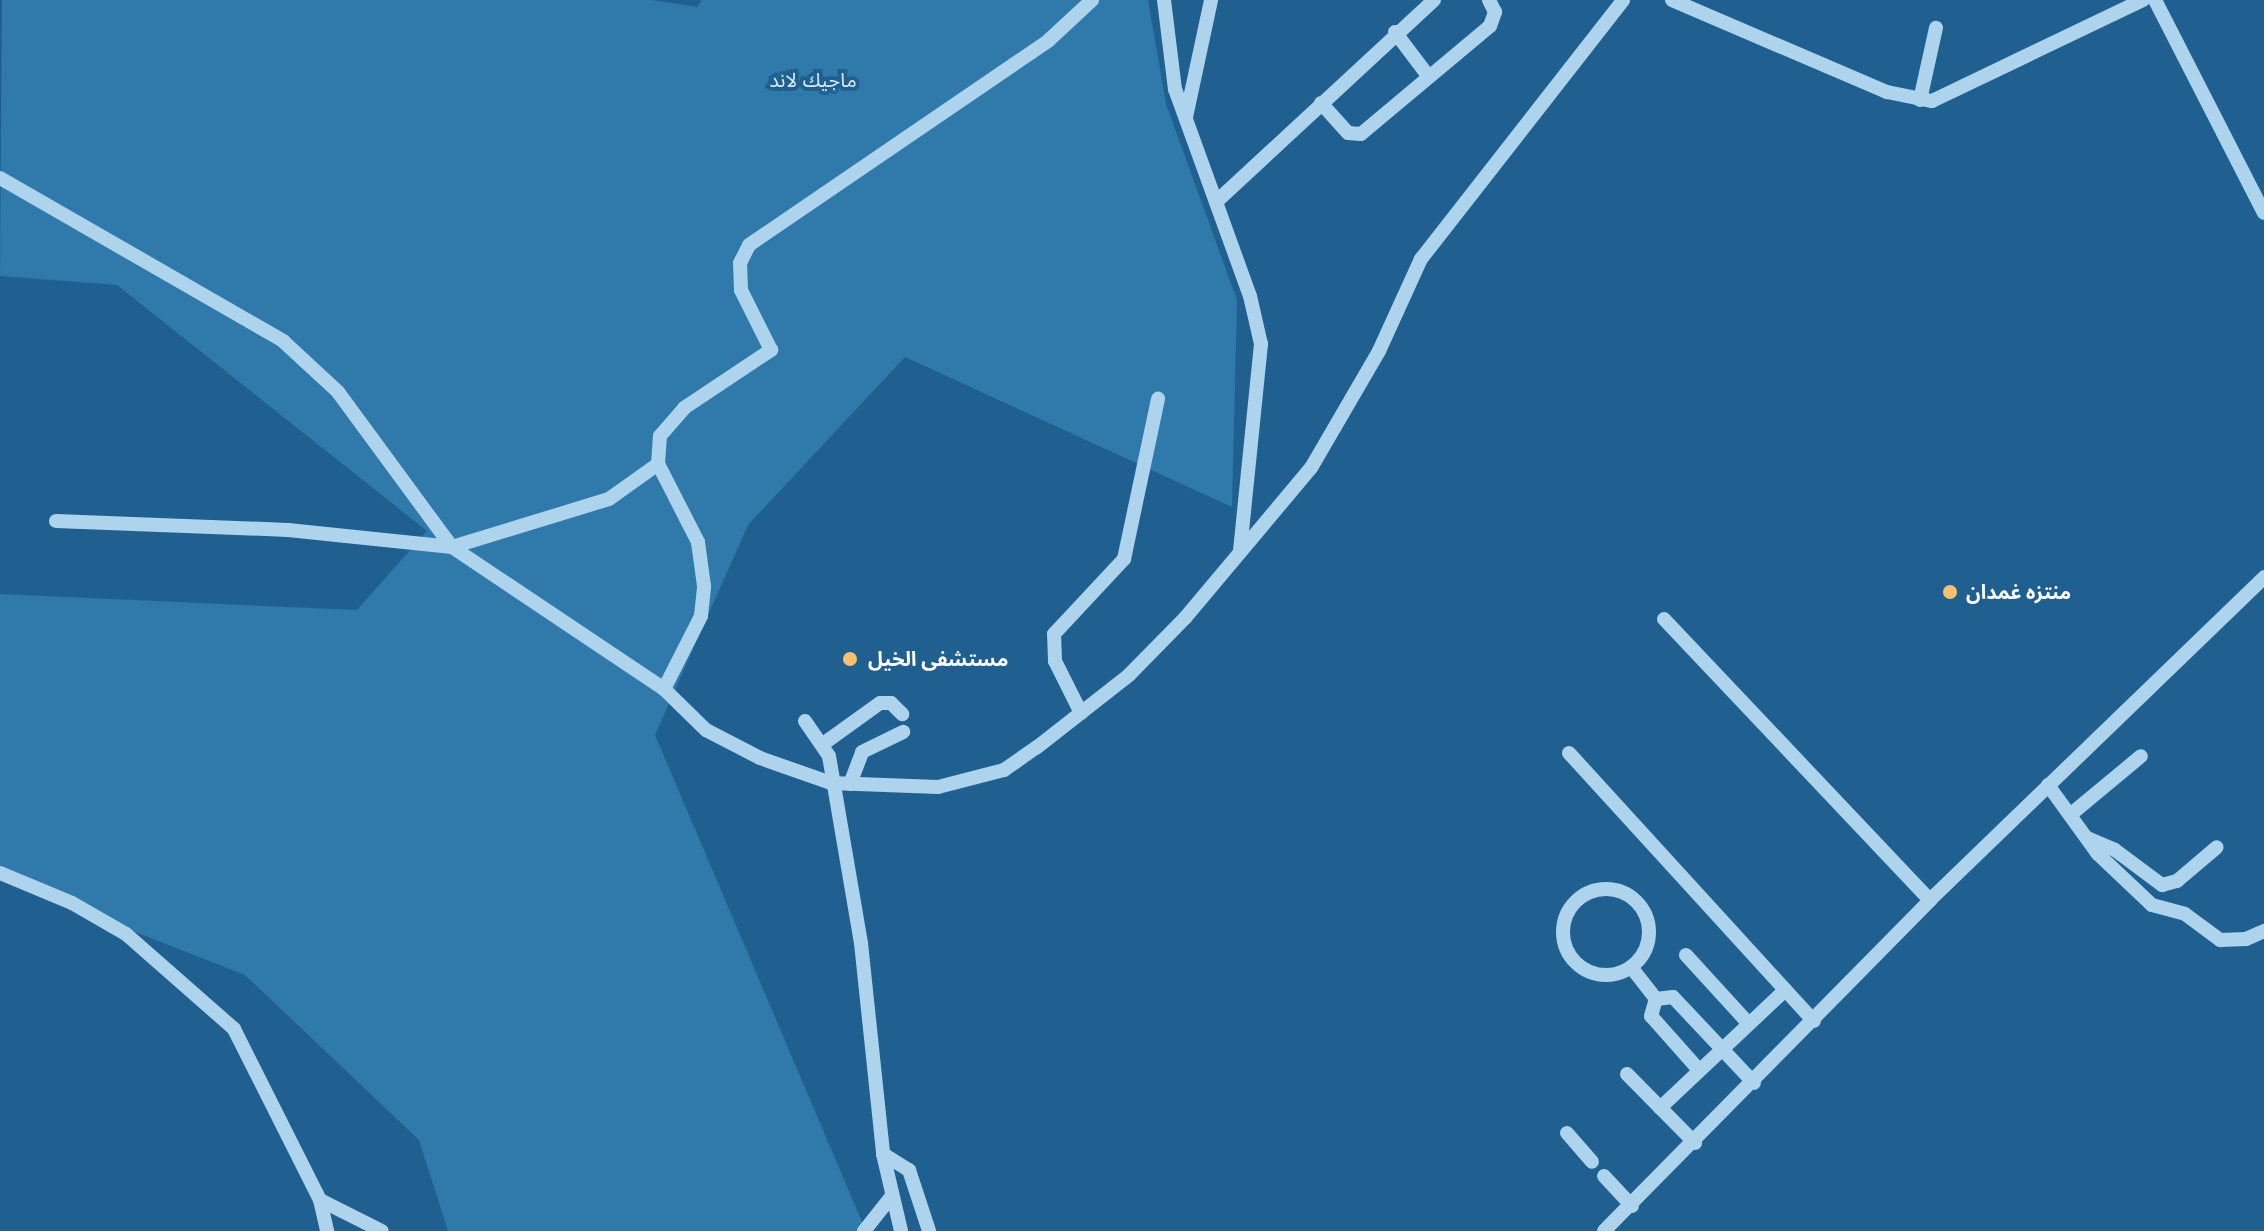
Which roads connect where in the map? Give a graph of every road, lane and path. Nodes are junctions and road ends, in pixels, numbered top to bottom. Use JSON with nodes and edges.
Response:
{"nodes":[{"id":1,"x":1092,"y":0,"type":"edge"},
{"id":2,"x":1164,"y":0,"type":"edge"},
{"id":3,"x":1211,"y":0,"type":"edge"},
{"id":4,"x":1434,"y":0,"type":"edge"},
{"id":5,"x":1489,"y":0,"type":"edge"},
{"id":6,"x":1623,"y":0,"type":"edge"},
{"id":7,"x":1672,"y":0,"type":"edge"},
{"id":8,"x":2143,"y":0,"type":"edge"},
{"id":9,"x":2155,"y":0,"type":"edge"},
{"id":10,"x":1936,"y":28,"type":"dead end"},
{"id":11,"x":1395,"y":32,"type":"junction"},
{"id":12,"x":1429,"y":77,"type":"junction"},
{"id":13,"x":1920,"y":100,"type":"junction"},
{"id":14,"x":1321,"y":103,"type":"junction"},
{"id":15,"x":1186,"y":118,"type":"junction"},
{"id":16,"x":0,"y":178,"type":"edge"},
{"id":17,"x":1216,"y":202,"type":"junction"},
{"id":18,"x":2264,"y":213,"type":"edge"},
{"id":19,"x":1158,"y":399,"type":"dead end"},
{"id":20,"x":658,"y":464,"type":"junction"},
{"id":21,"x":56,"y":521,"type":"dead end"},
{"id":22,"x":452,"y":547,"type":"junction"},
{"id":23,"x":1240,"y":549,"type":"junction"},
{"id":24,"x":2264,"y":577,"type":"edge"},
{"id":25,"x":1664,"y":619,"type":"dead end"},
{"id":26,"x":664,"y":689,"type":"junction"},
{"id":27,"x":1081,"y":713,"type":"junction"},
{"id":28,"x":902,"y":714,"type":"dead end"},
{"id":29,"x":805,"y":721,"type":"dead end"},
{"id":30,"x":903,"y":732,"type":"dead end"},
{"id":31,"x":823,"y":744,"type":"junction"},
{"id":32,"x":1569,"y":753,"type":"dead end"},
{"id":33,"x":2141,"y":756,"type":"dead end"},
{"id":34,"x":831,"y":783,"type":"junction"},
{"id":35,"x":850,"y":784,"type":"junction"},
{"id":36,"x":2048,"y":785,"type":"junction"},
{"id":37,"x":2070,"y":815,"type":"junction"},
{"id":38,"x":2087,"y":838,"type":"junction"},
{"id":39,"x":2217,"y":847,"type":"dead end"},
{"id":40,"x":0,"y":873,"type":"edge"},
{"id":41,"x":1930,"y":900,"type":"junction"},
{"id":42,"x":2264,"y":931,"type":"edge"},
{"id":43,"x":1686,"y":955,"type":"dead end"},
{"id":44,"x":1631,"y":967,"type":"junction"},
{"id":45,"x":1785,"y":990,"type":"junction"},
{"id":46,"x":1656,"y":999,"type":"junction"},
{"id":47,"x":1814,"y":1021,"type":"junction"},
{"id":48,"x":1748,"y":1023,"type":"junction"},
{"id":49,"x":1721,"y":1049,"type":"junction"},
{"id":50,"x":1699,"y":1070,"type":"junction"},
{"id":51,"x":1627,"y":1074,"type":"dead end"},
{"id":52,"x":1754,"y":1083,"type":"junction"},
{"id":53,"x":1660,"y":1108,"type":"junction"},
{"id":54,"x":1567,"y":1133,"type":"dead end"},
{"id":55,"x":1695,"y":1143,"type":"junction"},
{"id":56,"x":883,"y":1154,"type":"junction"},
{"id":57,"x":1592,"y":1162,"type":"dead end"},
{"id":58,"x":1604,"y":1176,"type":"dead end"},
{"id":59,"x":891,"y":1197,"type":"junction"},
{"id":60,"x":320,"y":1200,"type":"junction"},
{"id":61,"x":1632,"y":1206,"type":"junction"},
{"id":62,"x":327,"y":1231,"type":"edge"},
{"id":63,"x":382,"y":1231,"type":"edge"},
{"id":64,"x":864,"y":1231,"type":"edge"},
{"id":65,"x":901,"y":1231,"type":"edge"},
{"id":66,"x":929,"y":1231,"type":"edge"},
{"id":67,"x":1604,"y":1231,"type":"edge"}],
"edges":[{"from":1,"to":20,"type":"street"},
{"from":2,"to":15,"type":"street"},
{"from":3,"to":15,"type":"street"},
{"from":4,"to":11,"type":"street"},
{"from":5,"to":12,"type":"street"},
{"from":6,"to":23,"type":"street"},
{"from":7,"to":13,"type":"street"},
{"from":8,"to":13,"type":"street"},
{"from":9,"to":18,"type":"street"},
{"from":10,"to":13,"type":"street"},
{"from":11,"to":12,"type":"street"},
{"from":11,"to":14,"type":"street"},
{"from":12,"to":14,"type":"street"},
{"from":14,"to":17,"type":"street"},
{"from":15,"to":17,"type":"street"},
{"from":16,"to":22,"type":"street"},
{"from":17,"to":23,"type":"street"},
{"from":19,"to":27,"type":"street"},
{"from":20,"to":22,"type":"street"},
{"from":20,"to":26,"type":"street"},
{"from":21,"to":22,"type":"street"},
{"from":22,"to":26,"type":"street"},
{"from":23,"to":27,"type":"street"},
{"from":24,"to":36,"type":"street"},
{"from":25,"to":41,"type":"street"},
{"from":26,"to":34,"type":"street"},
{"from":27,"to":35,"type":"street"},
{"from":28,"to":31,"type":"street"},
{"from":29,"to":31,"type":"street"},
{"from":30,"to":35,"type":"street"},
{"from":31,"to":34,"type":"street"},
{"from":32,"to":45,"type":"street"},
{"from":33,"to":37,"type":"street"},
{"from":34,"to":35,"type":"street"},
{"from":34,"to":56,"type":"street"},
{"from":36,"to":37,"type":"street"},
{"from":36,"to":41,"type":"street"},
{"from":37,"to":38,"type":"street"},
{"from":38,"to":39,"type":"street"},
{"from":38,"to":42,"type":"street"},
{"from":40,"to":60,"type":"street"},
{"from":41,"to":47,"type":"street"},
{"from":43,"to":48,"type":"street"},
{"from":44,"to":44,"type":"street"},
{"from":44,"to":46,"type":"street"},
{"from":45,"to":47,"type":"street"},
{"from":45,"to":48,"type":"street"},
{"from":46,"to":49,"type":"street"},
{"from":46,"to":50,"type":"street"},
{"from":47,"to":52,"type":"street"},
{"from":48,"to":49,"type":"street"},
{"from":49,"to":50,"type":"street"},
{"from":49,"to":52,"type":"street"},
{"from":50,"to":53,"type":"street"},
{"from":51,"to":53,"type":"street"},
{"from":52,"to":55,"type":"street"},
{"from":53,"to":55,"type":"street"},
{"from":54,"to":57,"type":"street"},
{"from":55,"to":61,"type":"street"},
{"from":56,"to":59,"type":"street"},
{"from":56,"to":66,"type":"street"},
{"from":58,"to":61,"type":"street"},
{"from":59,"to":64,"type":"street"},
{"from":59,"to":65,"type":"street"},
{"from":60,"to":62,"type":"street"},
{"from":60,"to":63,"type":"street"},
{"from":61,"to":67,"type":"street"}]}
